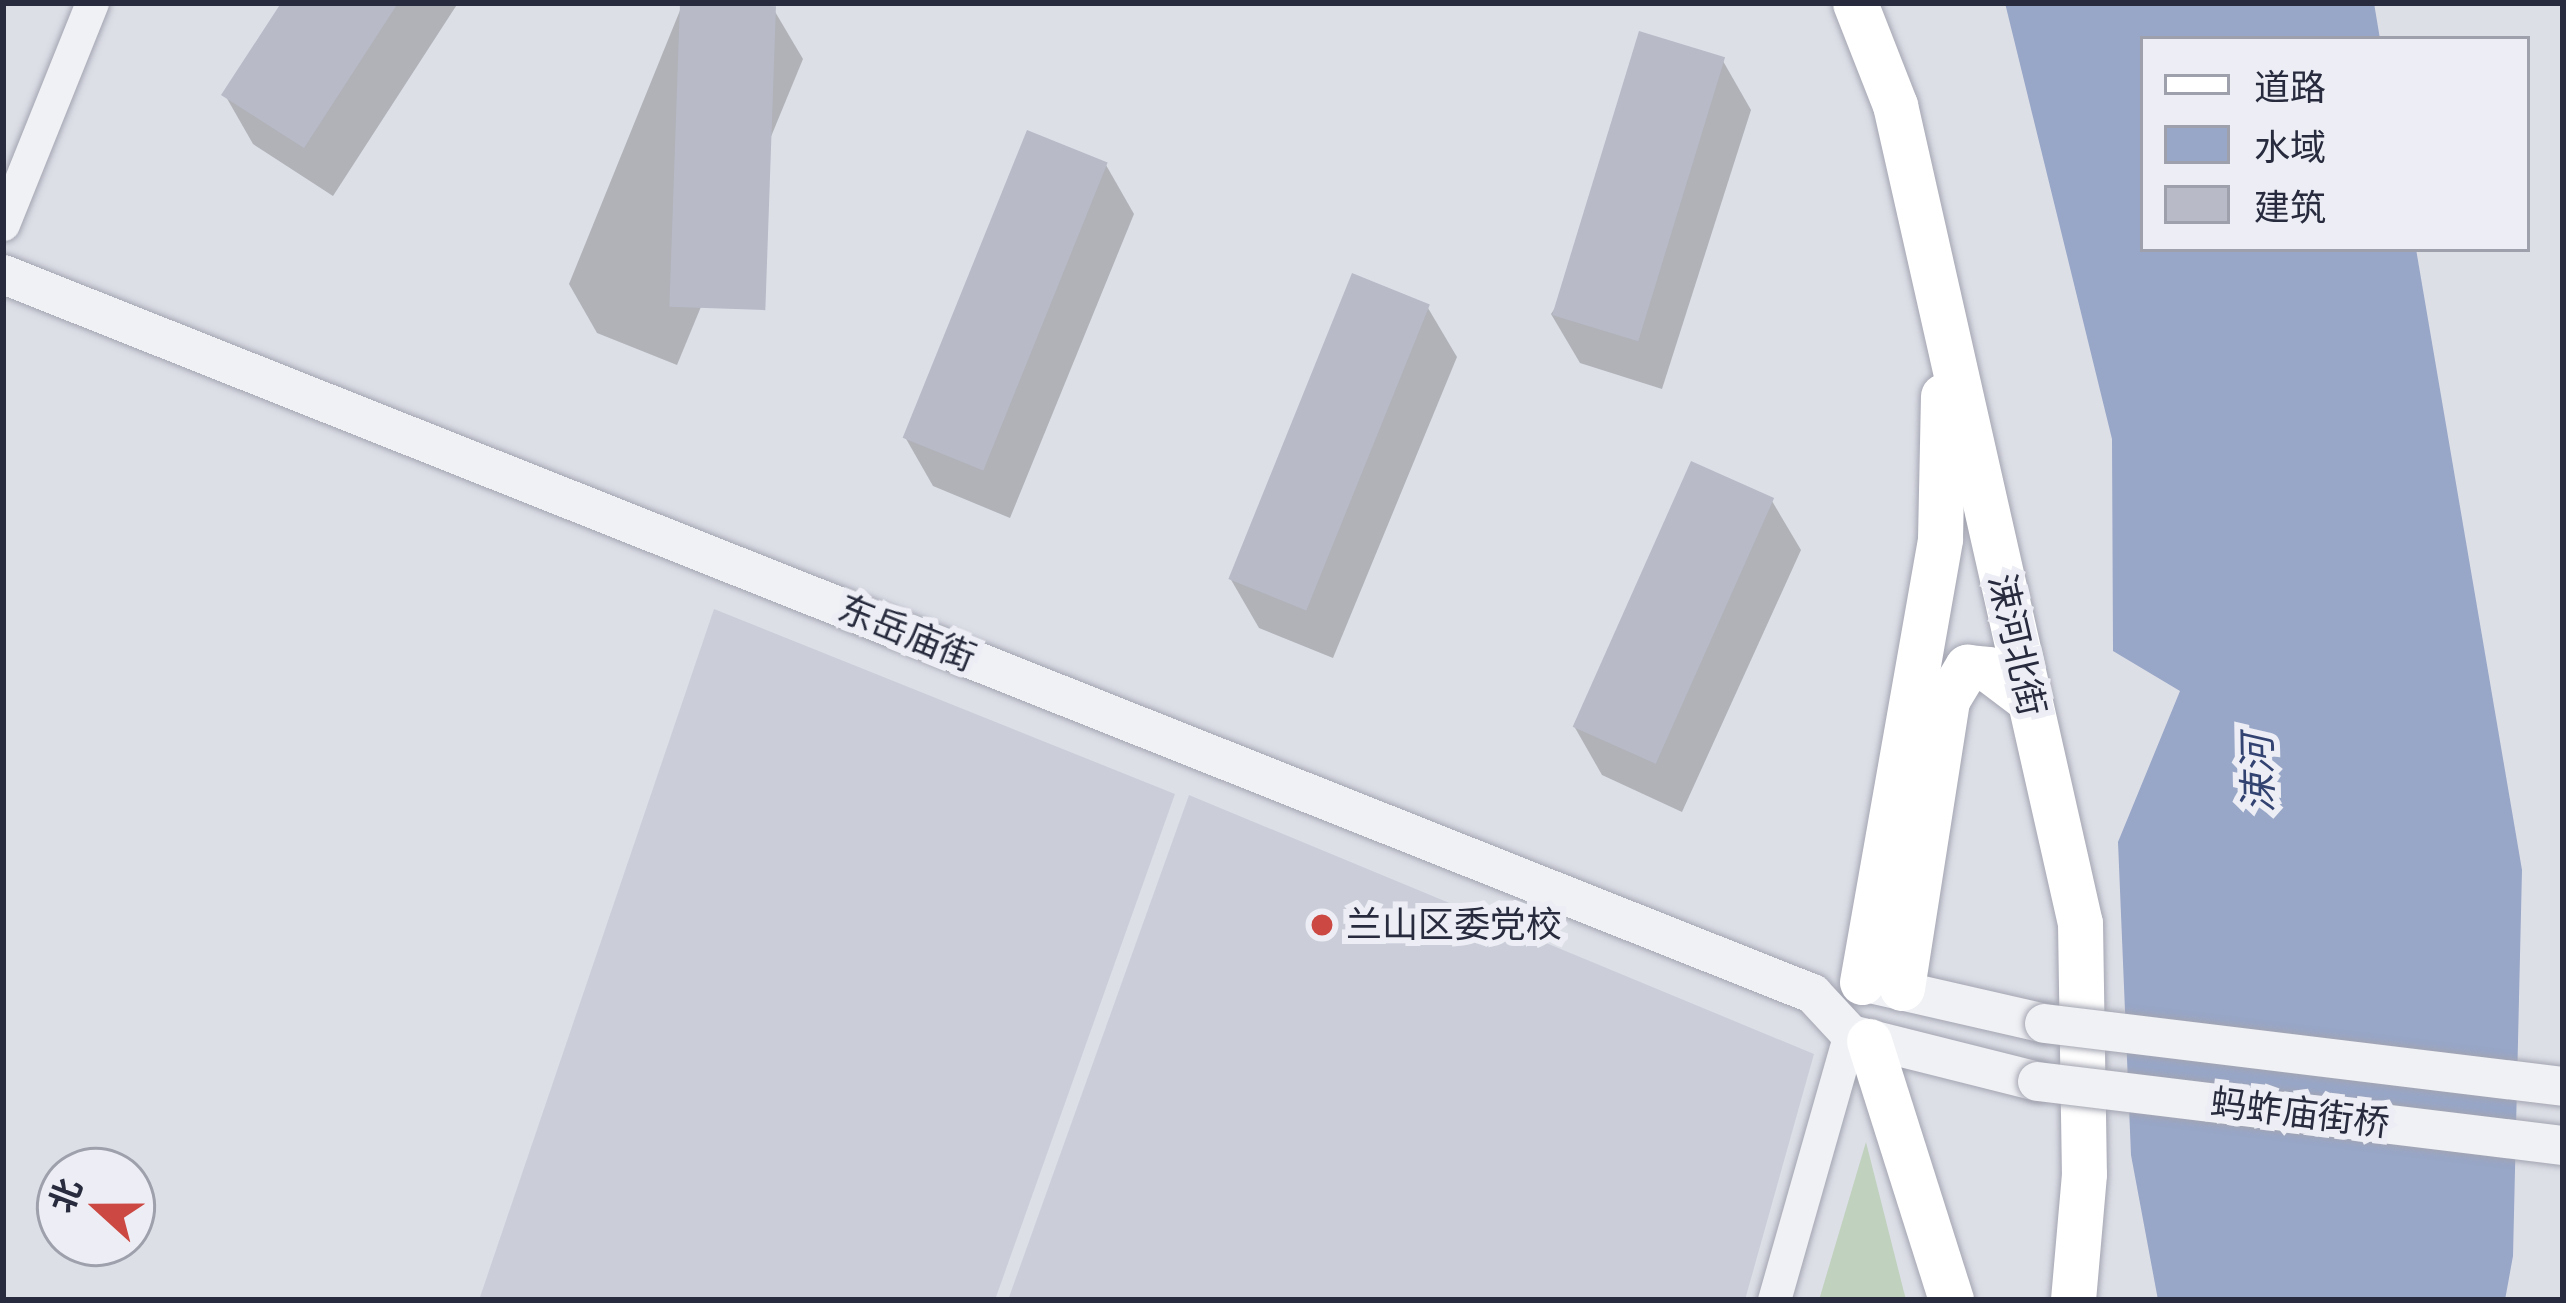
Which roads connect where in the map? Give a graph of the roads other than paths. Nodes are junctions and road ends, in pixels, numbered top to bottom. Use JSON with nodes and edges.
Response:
{"nodes":[{"id":1,"x":92,"y":3,"type":"edge"},
{"id":2,"x":1855,"y":3,"type":"edge"},
{"id":3,"x":3,"y":224,"type":"edge"},
{"id":4,"x":3,"y":274,"type":"edge"},
{"id":5,"x":1945,"y":327,"type":"junction"},
{"id":6,"x":2029,"y":700,"type":"junction"},
{"id":7,"x":1882,"y":985,"type":"junction"},
{"id":8,"x":1812,"y":993,"type":"junction"},
{"id":9,"x":1875,"y":1042,"type":"junction"},
{"id":10,"x":2563,"y":1086,"type":"edge"},
{"id":11,"x":2563,"y":1145,"type":"edge"},
{"id":12,"x":1774,"y":1300,"type":"edge"},
{"id":13,"x":1952,"y":1300,"type":"edge"},
{"id":14,"x":1972,"y":1300,"type":"edge"},
{"id":15,"x":2073,"y":1300,"type":"edge"}],
"edges":[{"from":1,"to":3,"type":"street"},
{"from":2,"to":5,"type":"main road","name":"涑河北街"},
{"from":4,"to":8,"type":"street","name":"东岳庙街"},
{"from":5,"to":6,"type":"main road","name":"涑河北街"},
{"from":5,"to":7,"type":"main road"},
{"from":6,"to":7,"type":"main road"},
{"from":6,"to":15,"type":"main road","name":"涑河北街"},
{"from":7,"to":8,"type":"street"},
{"from":7,"to":10,"type":"street","bridge":true},
{"from":8,"to":9,"type":"street","name":"东岳庙街"},
{"from":9,"to":11,"type":"street","name":"蚂蚱庙街桥","bridge":true},
{"from":9,"to":12,"type":"street"},
{"from":9,"to":13,"type":"main road"},
{"from":9,"to":14,"type":"main road"}]}
